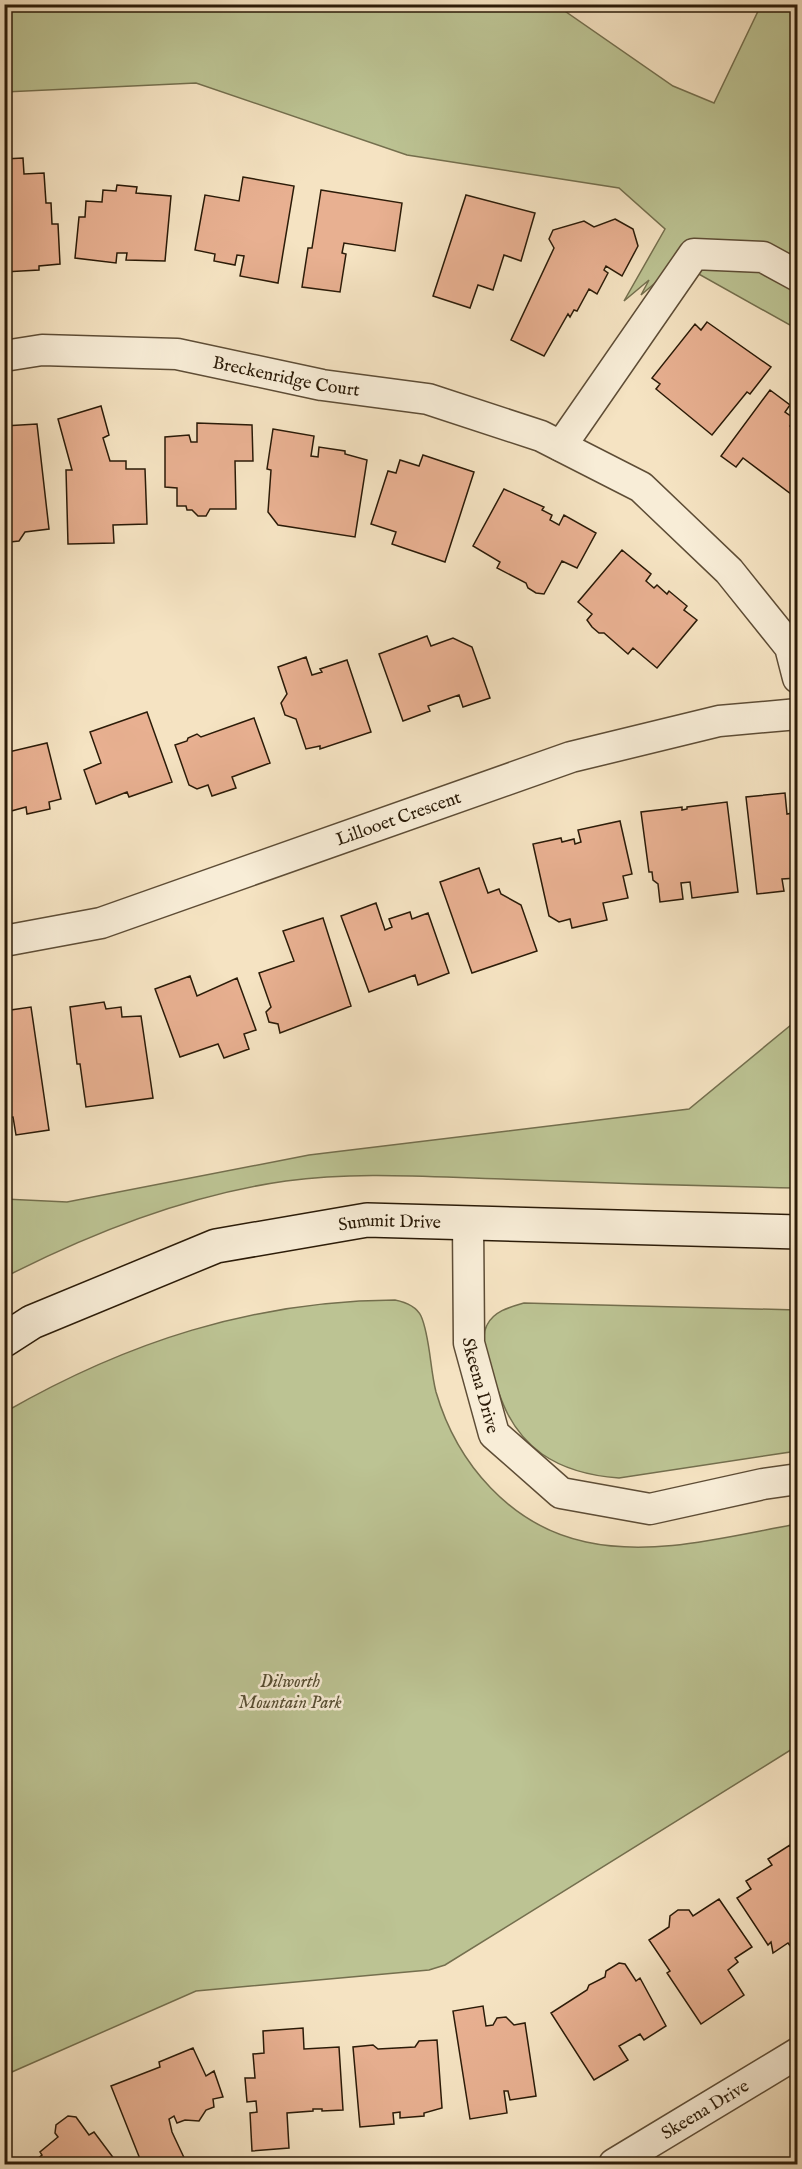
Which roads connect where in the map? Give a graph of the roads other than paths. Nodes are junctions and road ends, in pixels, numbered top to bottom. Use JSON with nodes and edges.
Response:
{"nodes":[{"id":1,"x":798,"y":276,"type":"edge"},
{"id":2,"x":4,"y":356,"type":"edge"},
{"id":3,"x":561,"y":446,"type":"junction"},
{"id":4,"x":798,"y":678,"type":"edge"},
{"id":5,"x":798,"y":714,"type":"edge"},
{"id":6,"x":4,"y":941,"type":"edge"},
{"id":7,"x":468,"y":1222,"type":"junction"},
{"id":8,"x":798,"y":1232,"type":"edge"},
{"id":9,"x":4,"y":1340,"type":"edge"},
{"id":10,"x":798,"y":1479,"type":"edge"},
{"id":11,"x":798,"y":2053,"type":"edge"},
{"id":12,"x":614,"y":2164,"type":"edge"}],
"edges":[{"from":1,"to":3,"type":"street"},
{"from":2,"to":3,"type":"street","name":"Breckenridge Court"},
{"from":3,"to":4,"type":"street","name":"Breckenridge Court"},
{"from":5,"to":6,"type":"street","name":"Lillooet Crescent"},
{"from":7,"to":8,"type":"street","name":"Summit Drive"},
{"from":7,"to":9,"type":"street","name":"Summit Drive"},
{"from":7,"to":10,"type":"street","name":"Skeena Drive"},
{"from":11,"to":12,"type":"street","name":"Skeena Drive"}]}
